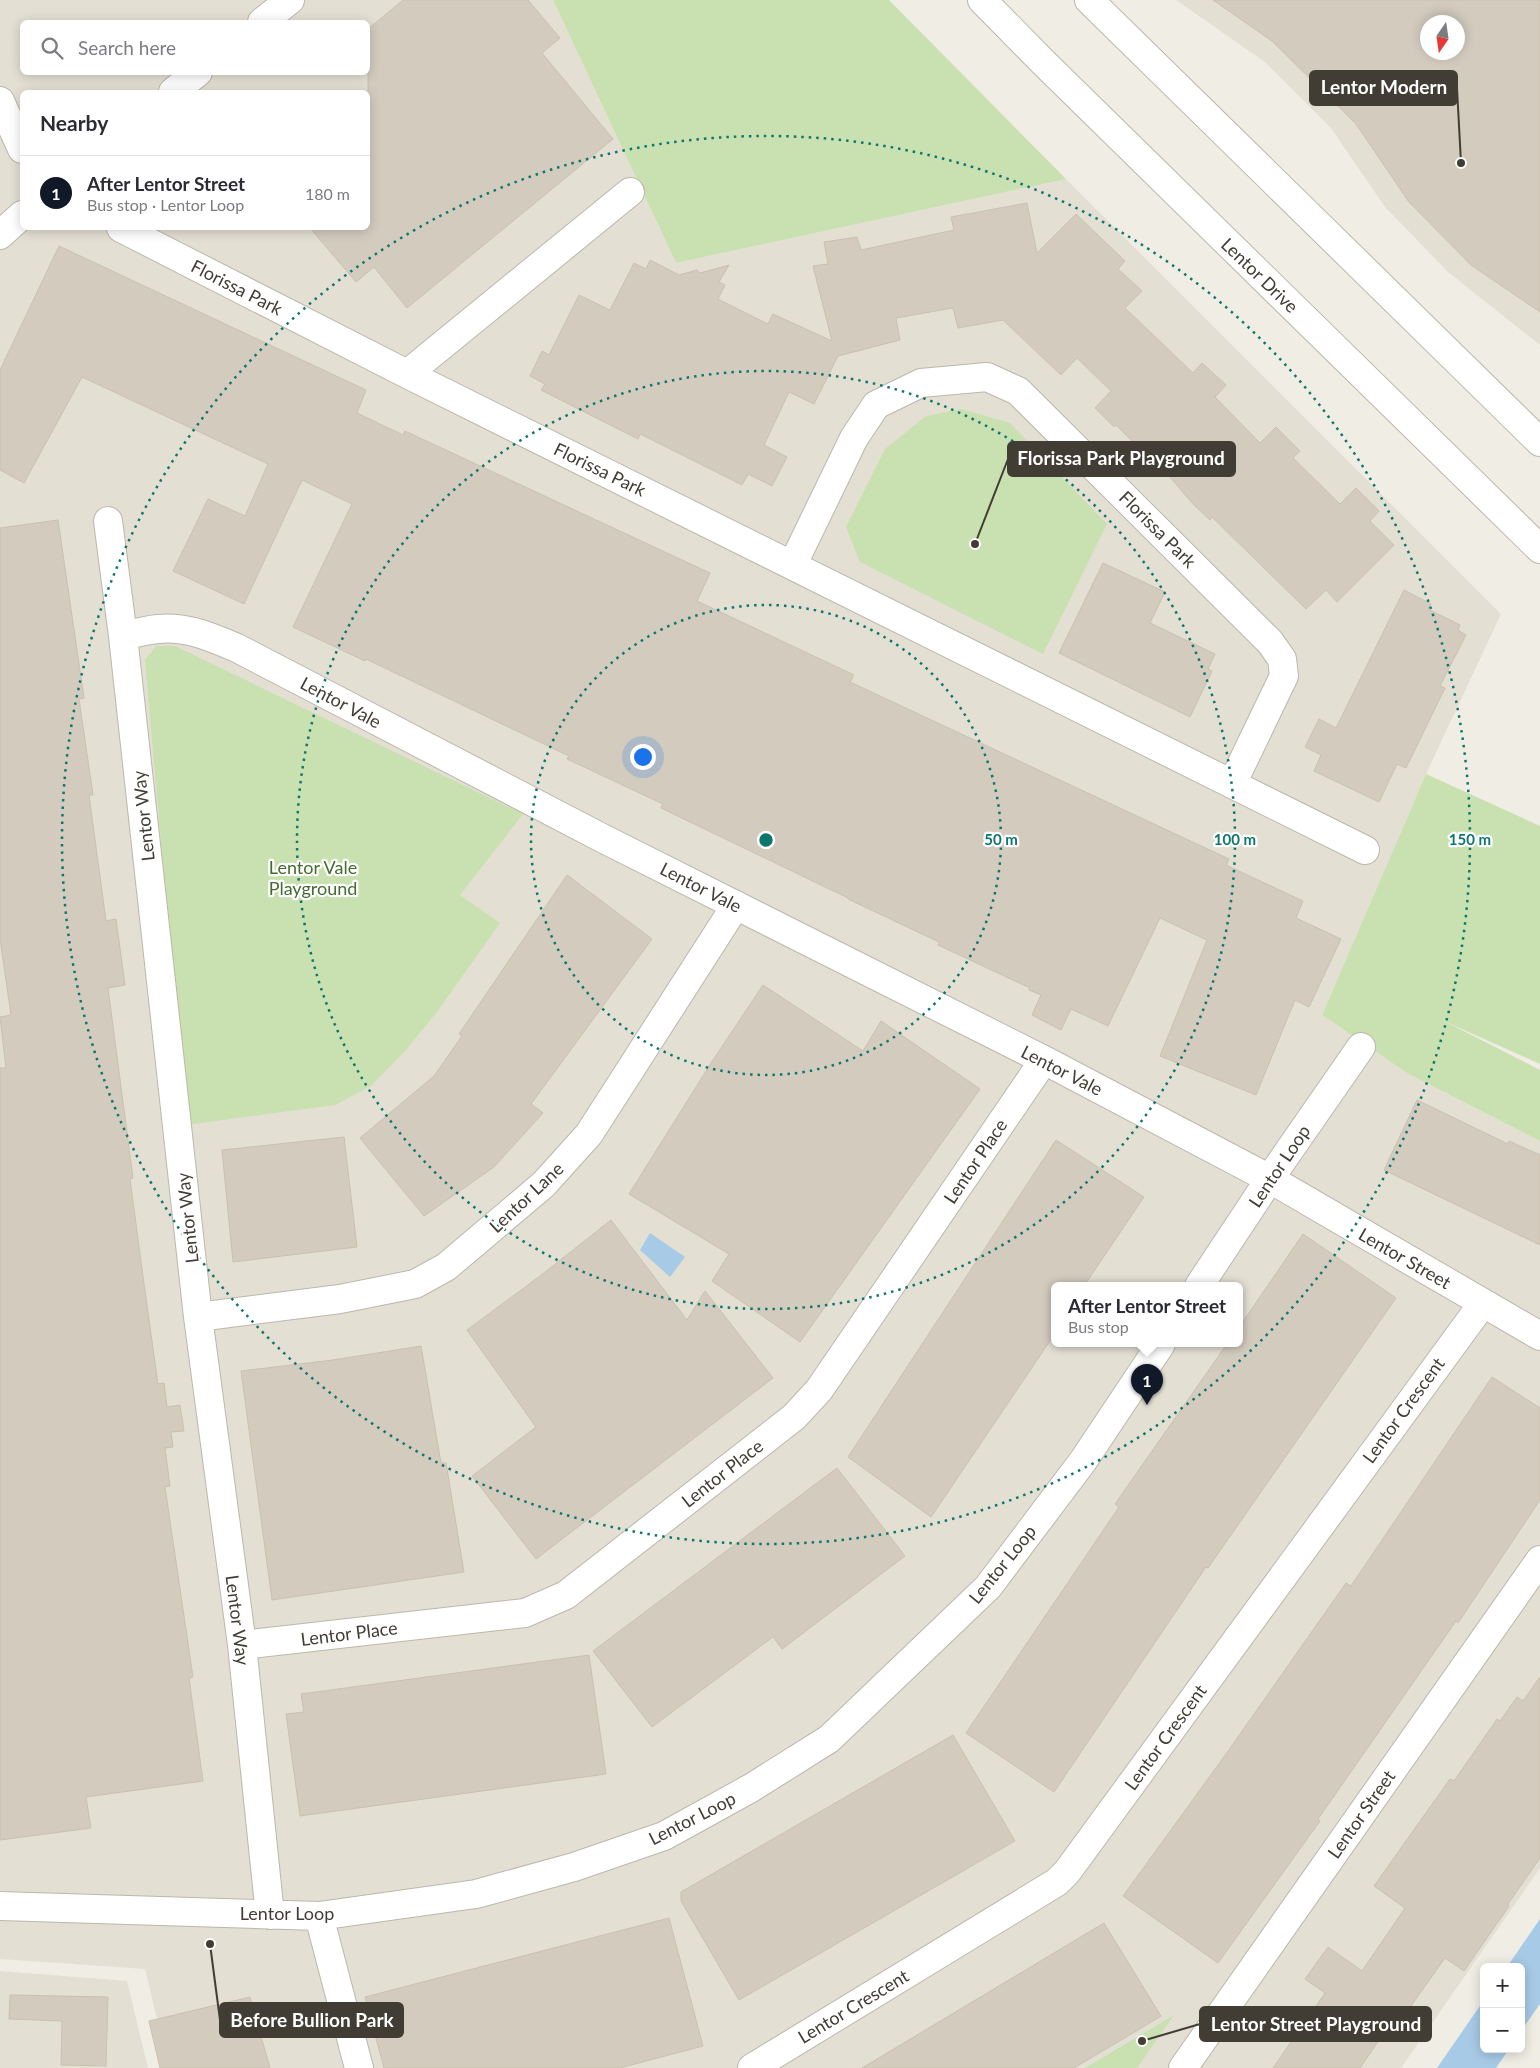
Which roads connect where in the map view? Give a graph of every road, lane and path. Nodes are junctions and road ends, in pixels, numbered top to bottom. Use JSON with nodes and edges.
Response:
{"nodes":[{"id":1,"x":290,"y":0,"type":"edge"},
{"id":2,"x":982,"y":0,"type":"edge"},
{"id":3,"x":1089,"y":0,"type":"edge"},
{"id":4,"x":265,"y":20,"type":"edge"},
{"id":5,"x":194,"y":75,"type":"edge"},
{"id":6,"x":176,"y":90,"type":"edge"},
{"id":7,"x":0,"y":101,"type":"edge"},
{"id":8,"x":20,"y":145,"type":"edge"},
{"id":9,"x":630,"y":192,"type":"dead end"},
{"id":10,"x":20,"y":217,"type":"edge"},
{"id":11,"x":125,"y":230,"type":"edge"},
{"id":12,"x":0,"y":235,"type":"edge"},
{"id":13,"x":407,"y":374,"type":"junction"},
{"id":14,"x":1536,"y":436,"type":"edge"},
{"id":15,"x":108,"y":521,"type":"dead end"},
{"id":16,"x":1540,"y":549,"type":"edge"},
{"id":17,"x":793,"y":564,"type":"junction"},
{"id":18,"x":123,"y":636,"type":"junction"},
{"id":19,"x":1232,"y":784,"type":"junction"},
{"id":20,"x":1366,"y":850,"type":"dead end"},
{"id":21,"x":736,"y":905,"type":"junction"},
{"id":22,"x":1361,"y":1048,"type":"dead end"},
{"id":23,"x":1044,"y":1060,"type":"junction"},
{"id":24,"x":1270,"y":1180,"type":"junction"},
{"id":25,"x":1202,"y":1282,"type":"edge"},
{"id":26,"x":1483,"y":1303,"type":"junction"},
{"id":27,"x":198,"y":1318,"type":"junction"},
{"id":28,"x":1540,"y":1336,"type":"edge"},
{"id":29,"x":1159,"y":1347,"type":"edge"},
{"id":30,"x":1540,"y":1560,"type":"edge"},
{"id":31,"x":242,"y":1645,"type":"junction"},
{"id":32,"x":0,"y":1906,"type":"edge"},
{"id":33,"x":270,"y":1915,"type":"junction"},
{"id":34,"x":319,"y":1916,"type":"junction"},
{"id":35,"x":359,"y":2068,"type":"edge"},
{"id":36,"x":752,"y":2068,"type":"edge"},
{"id":37,"x":1183,"y":2068,"type":"edge"}],
"edges":[{"from":1,"to":4,"type":"street"},
{"from":2,"to":16,"type":"street","name":"Lentor Drive"},
{"from":3,"to":14,"type":"street"},
{"from":5,"to":6,"type":"street"},
{"from":7,"to":8,"type":"street"},
{"from":9,"to":13,"type":"street"},
{"from":10,"to":12,"type":"street"},
{"from":11,"to":13,"type":"street","name":"Florissa Park"},
{"from":13,"to":17,"type":"street","name":"Florissa Park"},
{"from":15,"to":18,"type":"street","name":"Lentor Way"},
{"from":17,"to":19,"type":"street","name":"Florissa Park"},
{"from":17,"to":19,"type":"street","name":"Florissa Park"},
{"from":18,"to":21,"type":"street","name":"Lentor Vale"},
{"from":18,"to":27,"type":"street","name":"Lentor Way"},
{"from":19,"to":20,"type":"street","name":"Florissa Park"},
{"from":21,"to":23,"type":"street","name":"Lentor Vale"},
{"from":21,"to":27,"type":"street","name":"Lentor Lane"},
{"from":22,"to":24,"type":"street","name":"Lentor Loop"},
{"from":23,"to":24,"type":"street","name":"Lentor Vale"},
{"from":23,"to":31,"type":"street","name":"Lentor Place"},
{"from":24,"to":25,"type":"street","name":"Lentor Loop"},
{"from":24,"to":26,"type":"street","name":"Lentor Street"},
{"from":26,"to":28,"type":"street","name":"Lentor Street"},
{"from":26,"to":36,"type":"street","name":"Lentor Crescent"},
{"from":27,"to":31,"type":"street","name":"Lentor Way"},
{"from":29,"to":34,"type":"street","name":"Lentor Loop"},
{"from":30,"to":37,"type":"street","name":"Lentor Street"},
{"from":31,"to":33,"type":"street","name":"Lentor Way"},
{"from":32,"to":33,"type":"street","name":"Lentor Loop"},
{"from":33,"to":34,"type":"street","name":"Lentor Loop"},
{"from":34,"to":35,"type":"street"}]}
